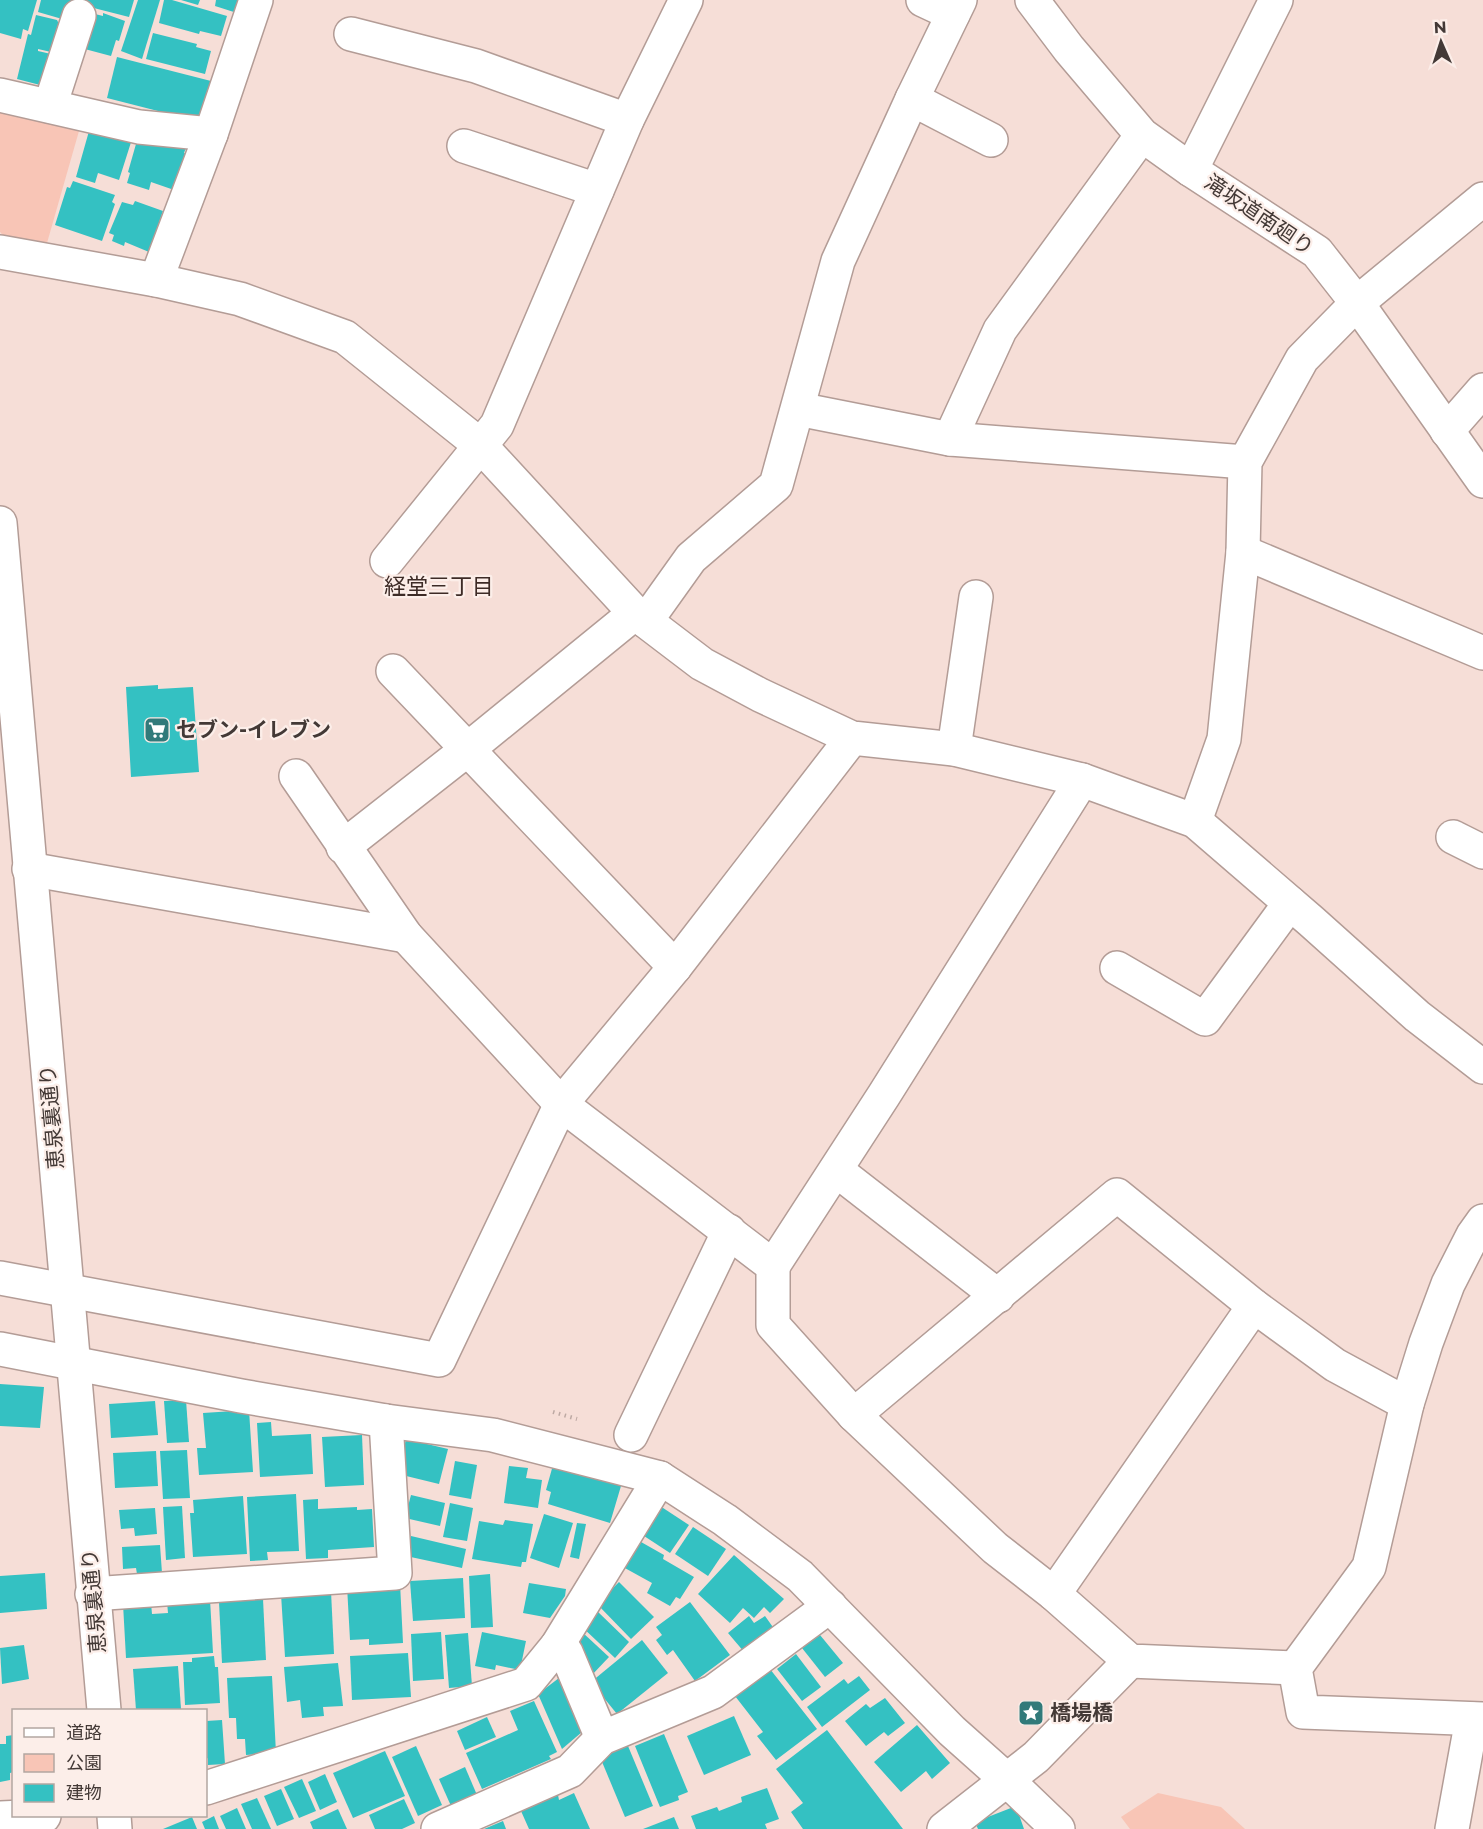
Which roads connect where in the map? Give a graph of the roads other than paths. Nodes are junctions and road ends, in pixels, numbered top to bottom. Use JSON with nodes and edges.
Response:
{"nodes":[{"id":1,"x":256,"y":0,"type":"edge"},
{"id":2,"x":686,"y":0,"type":"edge"},
{"id":3,"x":922,"y":0,"type":"edge"},
{"id":4,"x":1032,"y":0,"type":"edge"},
{"id":5,"x":1276,"y":0,"type":"edge"},
{"id":6,"x":956,"y":7,"type":"edge"},
{"id":7,"x":79,"y":16,"type":"dead end"},
{"id":8,"x":351,"y":34,"type":"dead end"},
{"id":9,"x":0,"y":94,"type":"edge"},
{"id":10,"x":912,"y":99,"type":"junction"},
{"id":11,"x":50,"y":106,"type":"junction"},
{"id":12,"x":627,"y":120,"type":"junction"},
{"id":13,"x":211,"y":134,"type":"junction"},
{"id":14,"x":1142,"y":135,"type":"junction"},
{"id":15,"x":991,"y":140,"type":"dead end"},
{"id":16,"x":464,"y":146,"type":"dead end"},
{"id":17,"x":1191,"y":170,"type":"junction"},
{"id":18,"x":597,"y":190,"type":"junction"},
{"id":19,"x":1483,"y":199,"type":"edge"},
{"id":20,"x":0,"y":252,"type":"edge"},
{"id":21,"x":156,"y":280,"type":"junction"},
{"id":22,"x":1357,"y":303,"type":"junction"},
{"id":23,"x":1483,"y":390,"type":"edge"},
{"id":24,"x":798,"y":409,"type":"junction"},
{"id":25,"x":1447,"y":431,"type":"junction"},
{"id":26,"x":950,"y":439,"type":"junction"},
{"id":27,"x":480,"y":445,"type":"junction"},
{"id":28,"x":1245,"y":462,"type":"junction"},
{"id":29,"x":1483,"y":481,"type":"edge"},
{"id":30,"x":0,"y":523,"type":"edge"},
{"id":31,"x":1243,"y":552,"type":"junction"},
{"id":32,"x":387,"y":561,"type":"dead end"},
{"id":33,"x":976,"y":597,"type":"dead end"},
{"id":34,"x":640,"y":617,"type":"junction"},
{"id":35,"x":1483,"y":653,"type":"edge"},
{"id":36,"x":393,"y":671,"type":"dead end"},
{"id":37,"x":852,"y":738,"type":"junction"},
{"id":38,"x":468,"y":749,"type":"junction"},
{"id":39,"x":954,"y":749,"type":"junction"},
{"id":40,"x":296,"y":776,"type":"dead end"},
{"id":41,"x":1082,"y":780,"type":"junction"},
{"id":42,"x":1195,"y":821,"type":"junction"},
{"id":43,"x":1454,"y":837,"type":"dead end"},
{"id":44,"x":343,"y":847,"type":"junction"},
{"id":45,"x":1483,"y":852,"type":"edge"},
{"id":46,"x":29,"y":869,"type":"junction"},
{"id":47,"x":1290,"y":903,"type":"junction"},
{"id":48,"x":406,"y":936,"type":"junction"},
{"id":49,"x":675,"y":968,"type":"junction"},
{"id":50,"x":1117,"y":968,"type":"dead end"},
{"id":51,"x":1483,"y":1067,"type":"edge"},
{"id":52,"x":561,"y":1104,"type":"junction"},
{"id":53,"x":836,"y":1170,"type":"junction"},
{"id":54,"x":1483,"y":1221,"type":"edge"},
{"id":55,"x":729,"y":1231,"type":"junction"},
{"id":56,"x":773,"y":1266,"type":"junction"},
{"id":57,"x":0,"y":1278,"type":"edge"},
{"id":58,"x":68,"y":1290,"type":"junction"},
{"id":59,"x":998,"y":1296,"type":"junction"},
{"id":60,"x":1254,"y":1306,"type":"junction"},
{"id":61,"x":0,"y":1349,"type":"edge"},
{"id":62,"x":73,"y":1362,"type":"junction"},
{"id":63,"x":1407,"y":1404,"type":"junction"},
{"id":64,"x":854,"y":1415,"type":"junction"},
{"id":65,"x":386,"y":1421,"type":"junction"},
{"id":66,"x":631,"y":1435,"type":"dead end"},
{"id":67,"x":660,"y":1478,"type":"junction"},
{"id":68,"x":92,"y":1594,"type":"junction"},
{"id":69,"x":1054,"y":1594,"type":"junction"},
{"id":70,"x":830,"y":1606,"type":"junction"},
{"id":71,"x":557,"y":1646,"type":"junction"},
{"id":72,"x":1130,"y":1661,"type":"junction"},
{"id":73,"x":1295,"y":1668,"type":"junction"},
{"id":74,"x":104,"y":1709,"type":"edge"},
{"id":75,"x":1478,"y":1719,"type":"edge"},
{"id":76,"x":602,"y":1738,"type":"junction"},
{"id":77,"x":1007,"y":1780,"type":"junction"},
{"id":78,"x":207,"y":1788,"type":"edge"},
{"id":79,"x":438,"y":1829,"type":"edge"},
{"id":80,"x":944,"y":1829,"type":"edge"},
{"id":81,"x":1058,"y":1829,"type":"edge"},
{"id":82,"x":1452,"y":1829,"type":"edge"}],
"edges":[{"from":1,"to":13,"type":"street"},
{"from":2,"to":12,"type":"street"},
{"from":3,"to":6,"type":"street"},
{"from":4,"to":14,"type":"street","name":"滝坂道南廻り"},
{"from":5,"to":17,"type":"street"},
{"from":6,"to":10,"type":"street"},
{"from":7,"to":11,"type":"street"},
{"from":8,"to":12,"type":"street"},
{"from":9,"to":11,"type":"street"},
{"from":10,"to":15,"type":"street"},
{"from":10,"to":24,"type":"street"},
{"from":11,"to":13,"type":"street"},
{"from":12,"to":18,"type":"street"},
{"from":13,"to":21,"type":"street"},
{"from":14,"to":17,"type":"street","name":"滝坂道南廻り"},
{"from":14,"to":26,"type":"street"},
{"from":16,"to":18,"type":"street"},
{"from":17,"to":22,"type":"street","name":"滝坂道南廻り"},
{"from":18,"to":27,"type":"street"},
{"from":19,"to":22,"type":"street"},
{"from":20,"to":21,"type":"street"},
{"from":21,"to":27,"type":"street"},
{"from":22,"to":25,"type":"street","name":"滝坂道南廻り"},
{"from":22,"to":28,"type":"street"},
{"from":23,"to":25,"type":"street"},
{"from":24,"to":26,"type":"street"},
{"from":24,"to":34,"type":"street"},
{"from":25,"to":29,"type":"street","name":"滝坂道南廻り"},
{"from":26,"to":28,"type":"street"},
{"from":27,"to":32,"type":"street"},
{"from":27,"to":34,"type":"street"},
{"from":28,"to":31,"type":"street"},
{"from":30,"to":46,"type":"street","name":"恵泉裏通り"},
{"from":31,"to":35,"type":"street"},
{"from":31,"to":42,"type":"street"},
{"from":33,"to":39,"type":"street"},
{"from":34,"to":37,"type":"street"},
{"from":34,"to":38,"type":"street"},
{"from":36,"to":38,"type":"street"},
{"from":37,"to":39,"type":"street"},
{"from":37,"to":49,"type":"street"},
{"from":38,"to":44,"type":"street"},
{"from":38,"to":49,"type":"street"},
{"from":39,"to":41,"type":"street"},
{"from":40,"to":44,"type":"street"},
{"from":41,"to":42,"type":"street"},
{"from":41,"to":53,"type":"street"},
{"from":42,"to":47,"type":"street"},
{"from":43,"to":45,"type":"street"},
{"from":44,"to":48,"type":"street"},
{"from":46,"to":48,"type":"street"},
{"from":46,"to":58,"type":"street","name":"恵泉裏通り"},
{"from":47,"to":50,"type":"street"},
{"from":47,"to":51,"type":"street"},
{"from":48,"to":52,"type":"street"},
{"from":49,"to":52,"type":"street"},
{"from":52,"to":55,"type":"street"},
{"from":52,"to":58,"type":"street"},
{"from":53,"to":56,"type":"street"},
{"from":53,"to":59,"type":"street"},
{"from":54,"to":63,"type":"street"},
{"from":55,"to":56,"type":"street"},
{"from":55,"to":66,"type":"street"},
{"from":56,"to":64,"type":"street"},
{"from":57,"to":58,"type":"street"},
{"from":58,"to":62,"type":"street","name":"恵泉裏通り"},
{"from":59,"to":60,"type":"street"},
{"from":59,"to":64,"type":"street"},
{"from":60,"to":63,"type":"street"},
{"from":60,"to":69,"type":"street"},
{"from":61,"to":62,"type":"street"},
{"from":62,"to":65,"type":"street"},
{"from":62,"to":68,"type":"street","name":"恵泉裏通り"},
{"from":63,"to":73,"type":"street"},
{"from":64,"to":69,"type":"street"},
{"from":65,"to":67,"type":"street"},
{"from":65,"to":68,"type":"street"},
{"from":67,"to":70,"type":"street"},
{"from":67,"to":71,"type":"street"},
{"from":68,"to":74,"type":"street","name":"恵泉裏通り"},
{"from":69,"to":72,"type":"street"},
{"from":70,"to":76,"type":"street"},
{"from":70,"to":77,"type":"street"},
{"from":71,"to":76,"type":"street"},
{"from":71,"to":78,"type":"street"},
{"from":72,"to":73,"type":"street"},
{"from":72,"to":77,"type":"street"},
{"from":73,"to":75,"type":"street"},
{"from":75,"to":82,"type":"street"},
{"from":76,"to":79,"type":"street"},
{"from":77,"to":80,"type":"street"},
{"from":77,"to":81,"type":"street"}]}
